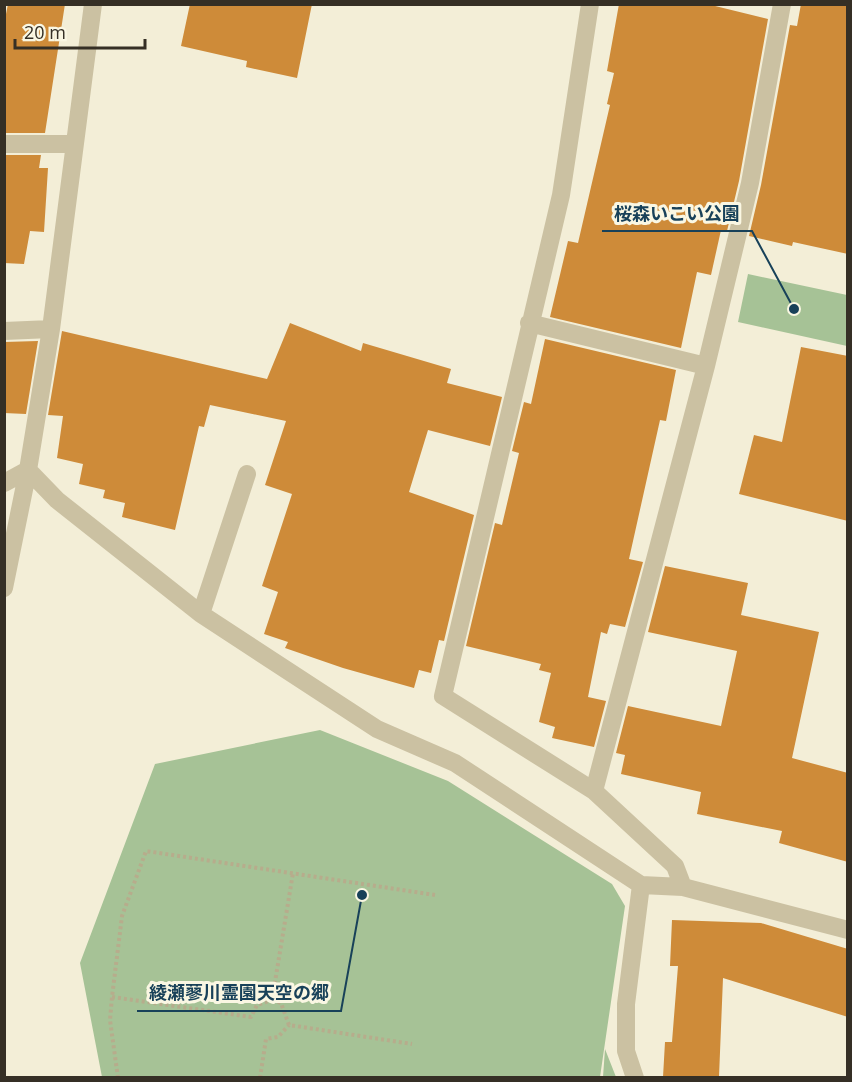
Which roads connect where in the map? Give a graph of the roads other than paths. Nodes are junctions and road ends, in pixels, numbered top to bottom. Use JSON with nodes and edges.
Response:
{"nodes":[{"id":1,"x":93,"y":4,"type":"edge"},
{"id":2,"x":590,"y":4,"type":"edge"},
{"id":3,"x":782,"y":4,"type":"edge"},
{"id":4,"x":4,"y":144,"type":"edge"},
{"id":5,"x":74,"y":144,"type":"junction"},
{"id":6,"x":529,"y":323,"type":"junction"},
{"id":7,"x":51,"y":329,"type":"junction"},
{"id":8,"x":4,"y":331,"type":"edge"},
{"id":9,"x":706,"y":366,"type":"junction"},
{"id":10,"x":28,"y":470,"type":"junction"},
{"id":11,"x":247,"y":474,"type":"dead end"},
{"id":12,"x":4,"y":483,"type":"edge"},
{"id":13,"x":4,"y":588,"type":"edge"},
{"id":14,"x":201,"y":614,"type":"junction"},
{"id":15,"x":594,"y":791,"type":"junction"},
{"id":16,"x":641,"y":885,"type":"junction"},
{"id":17,"x":683,"y":887,"type":"junction"},
{"id":18,"x":848,"y":930,"type":"edge"},
{"id":19,"x":635,"y":1077,"type":"edge"}],
"edges":[{"from":1,"to":5,"type":"street"},
{"from":2,"to":6,"type":"street"},
{"from":3,"to":9,"type":"street"},
{"from":4,"to":5,"type":"street"},
{"from":5,"to":7,"type":"street"},
{"from":6,"to":9,"type":"street"},
{"from":6,"to":15,"type":"street"},
{"from":7,"to":8,"type":"street"},
{"from":7,"to":10,"type":"street"},
{"from":9,"to":15,"type":"street"},
{"from":10,"to":12,"type":"street"},
{"from":10,"to":13,"type":"street"},
{"from":10,"to":14,"type":"street"},
{"from":11,"to":14,"type":"street"},
{"from":14,"to":16,"type":"street"},
{"from":15,"to":17,"type":"street"},
{"from":16,"to":17,"type":"street"},
{"from":16,"to":19,"type":"street"},
{"from":17,"to":18,"type":"street"}]}
